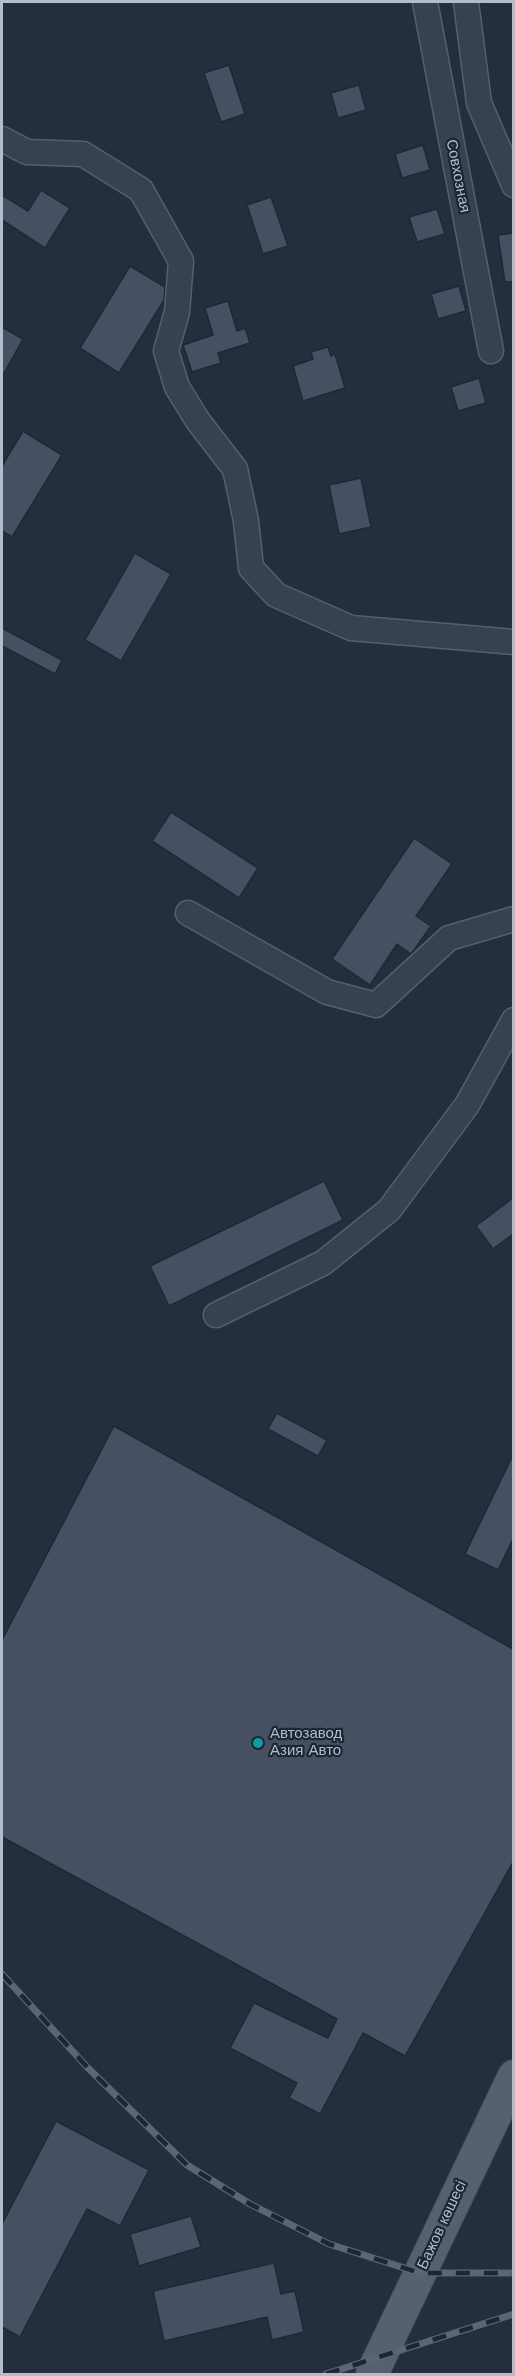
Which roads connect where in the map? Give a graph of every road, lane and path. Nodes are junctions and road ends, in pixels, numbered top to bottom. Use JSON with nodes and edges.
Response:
{"nodes":[{"id":1,"x":425,"y":2,"type":"edge"},
{"id":2,"x":466,"y":2,"type":"edge"},
{"id":3,"x":2,"y":139,"type":"edge"},
{"id":4,"x":513,"y":185,"type":"edge"},
{"id":5,"x":491,"y":351,"type":"dead end"},
{"id":6,"x":513,"y":642,"type":"edge"},
{"id":7,"x":189,"y":913,"type":"dead end"},
{"id":8,"x":513,"y":920,"type":"edge"},
{"id":9,"x":513,"y":1020,"type":"edge"},
{"id":10,"x":216,"y":1315,"type":"dead end"},
{"id":11,"x":513,"y":2076,"type":"edge"},
{"id":12,"x":372,"y":2374,"type":"edge"}],
"edges":[{"from":1,"to":5,"type":"lane","name":"Совхозная"},
{"from":2,"to":4,"type":"lane"},
{"from":3,"to":6,"type":"lane"},
{"from":7,"to":8,"type":"lane"},
{"from":9,"to":10,"type":"lane"},
{"from":11,"to":12,"type":"main road","name":"Бажов көшесі"}]}
